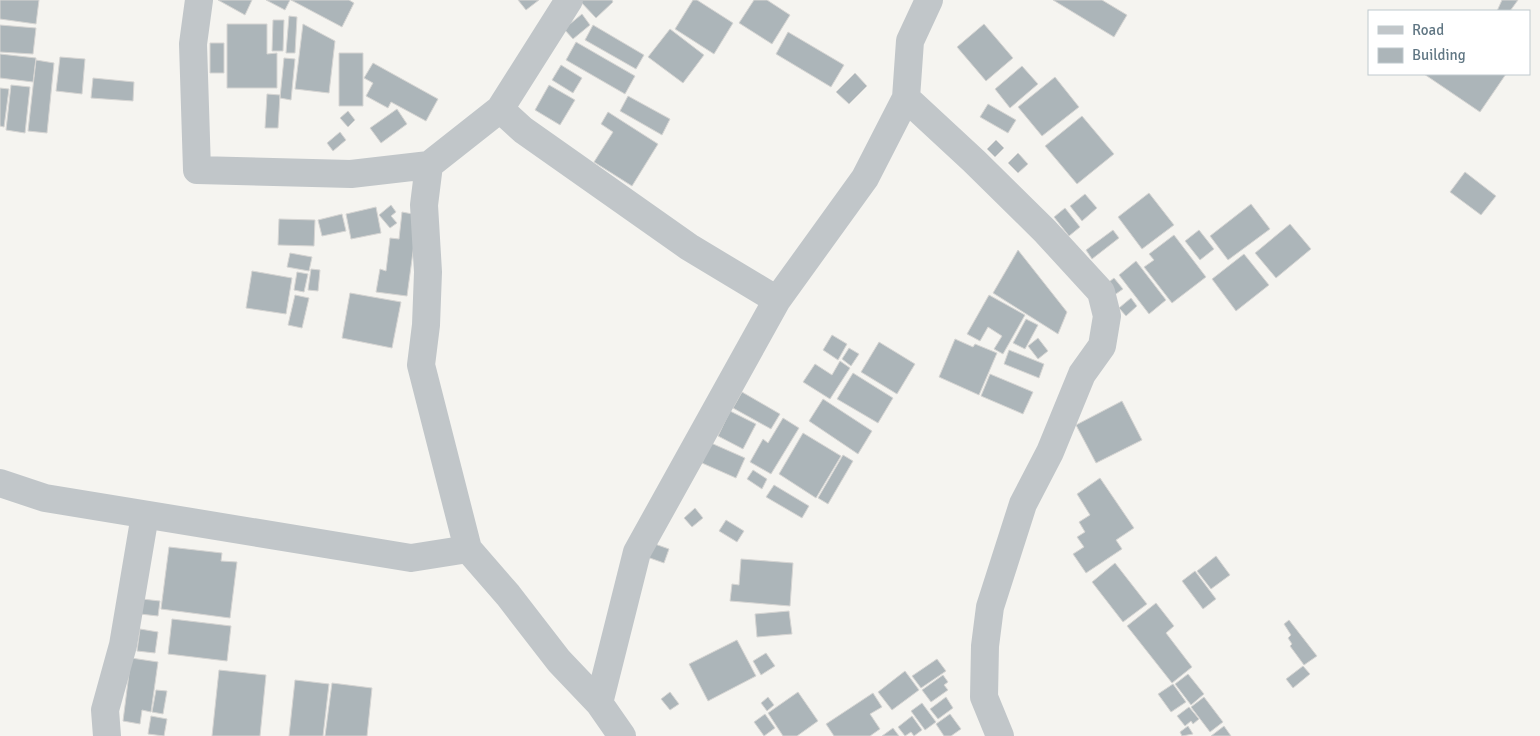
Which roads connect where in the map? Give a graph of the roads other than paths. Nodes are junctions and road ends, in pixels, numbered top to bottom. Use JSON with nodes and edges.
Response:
{"nodes":[{"id":1,"x":199,"y":0,"type":"edge"},
{"id":2,"x":569,"y":0,"type":"edge"},
{"id":3,"x":929,"y":0,"type":"edge"},
{"id":4,"x":906,"y":98,"type":"junction"},
{"id":5,"x":500,"y":109,"type":"junction"},
{"id":6,"x":428,"y":165,"type":"junction"},
{"id":7,"x":777,"y":300,"type":"junction"},
{"id":8,"x":0,"y":484,"type":"edge"},
{"id":9,"x":145,"y":515,"type":"junction"},
{"id":10,"x":468,"y":548,"type":"junction"},
{"id":11,"x":599,"y":703,"type":"junction"},
{"id":12,"x":106,"y":736,"type":"edge"},
{"id":13,"x":622,"y":736,"type":"edge"},
{"id":14,"x":1000,"y":736,"type":"edge"}],
"edges":[{"from":1,"to":6,"type":"street"},
{"from":2,"to":5,"type":"street"},
{"from":3,"to":4,"type":"street"},
{"from":4,"to":7,"type":"street"},
{"from":4,"to":14,"type":"street"},
{"from":5,"to":6,"type":"street"},
{"from":5,"to":7,"type":"street"},
{"from":6,"to":10,"type":"street"},
{"from":7,"to":11,"type":"street"},
{"from":8,"to":9,"type":"street"},
{"from":9,"to":10,"type":"street"},
{"from":9,"to":12,"type":"street"},
{"from":10,"to":11,"type":"street"},
{"from":11,"to":13,"type":"street"}]}
